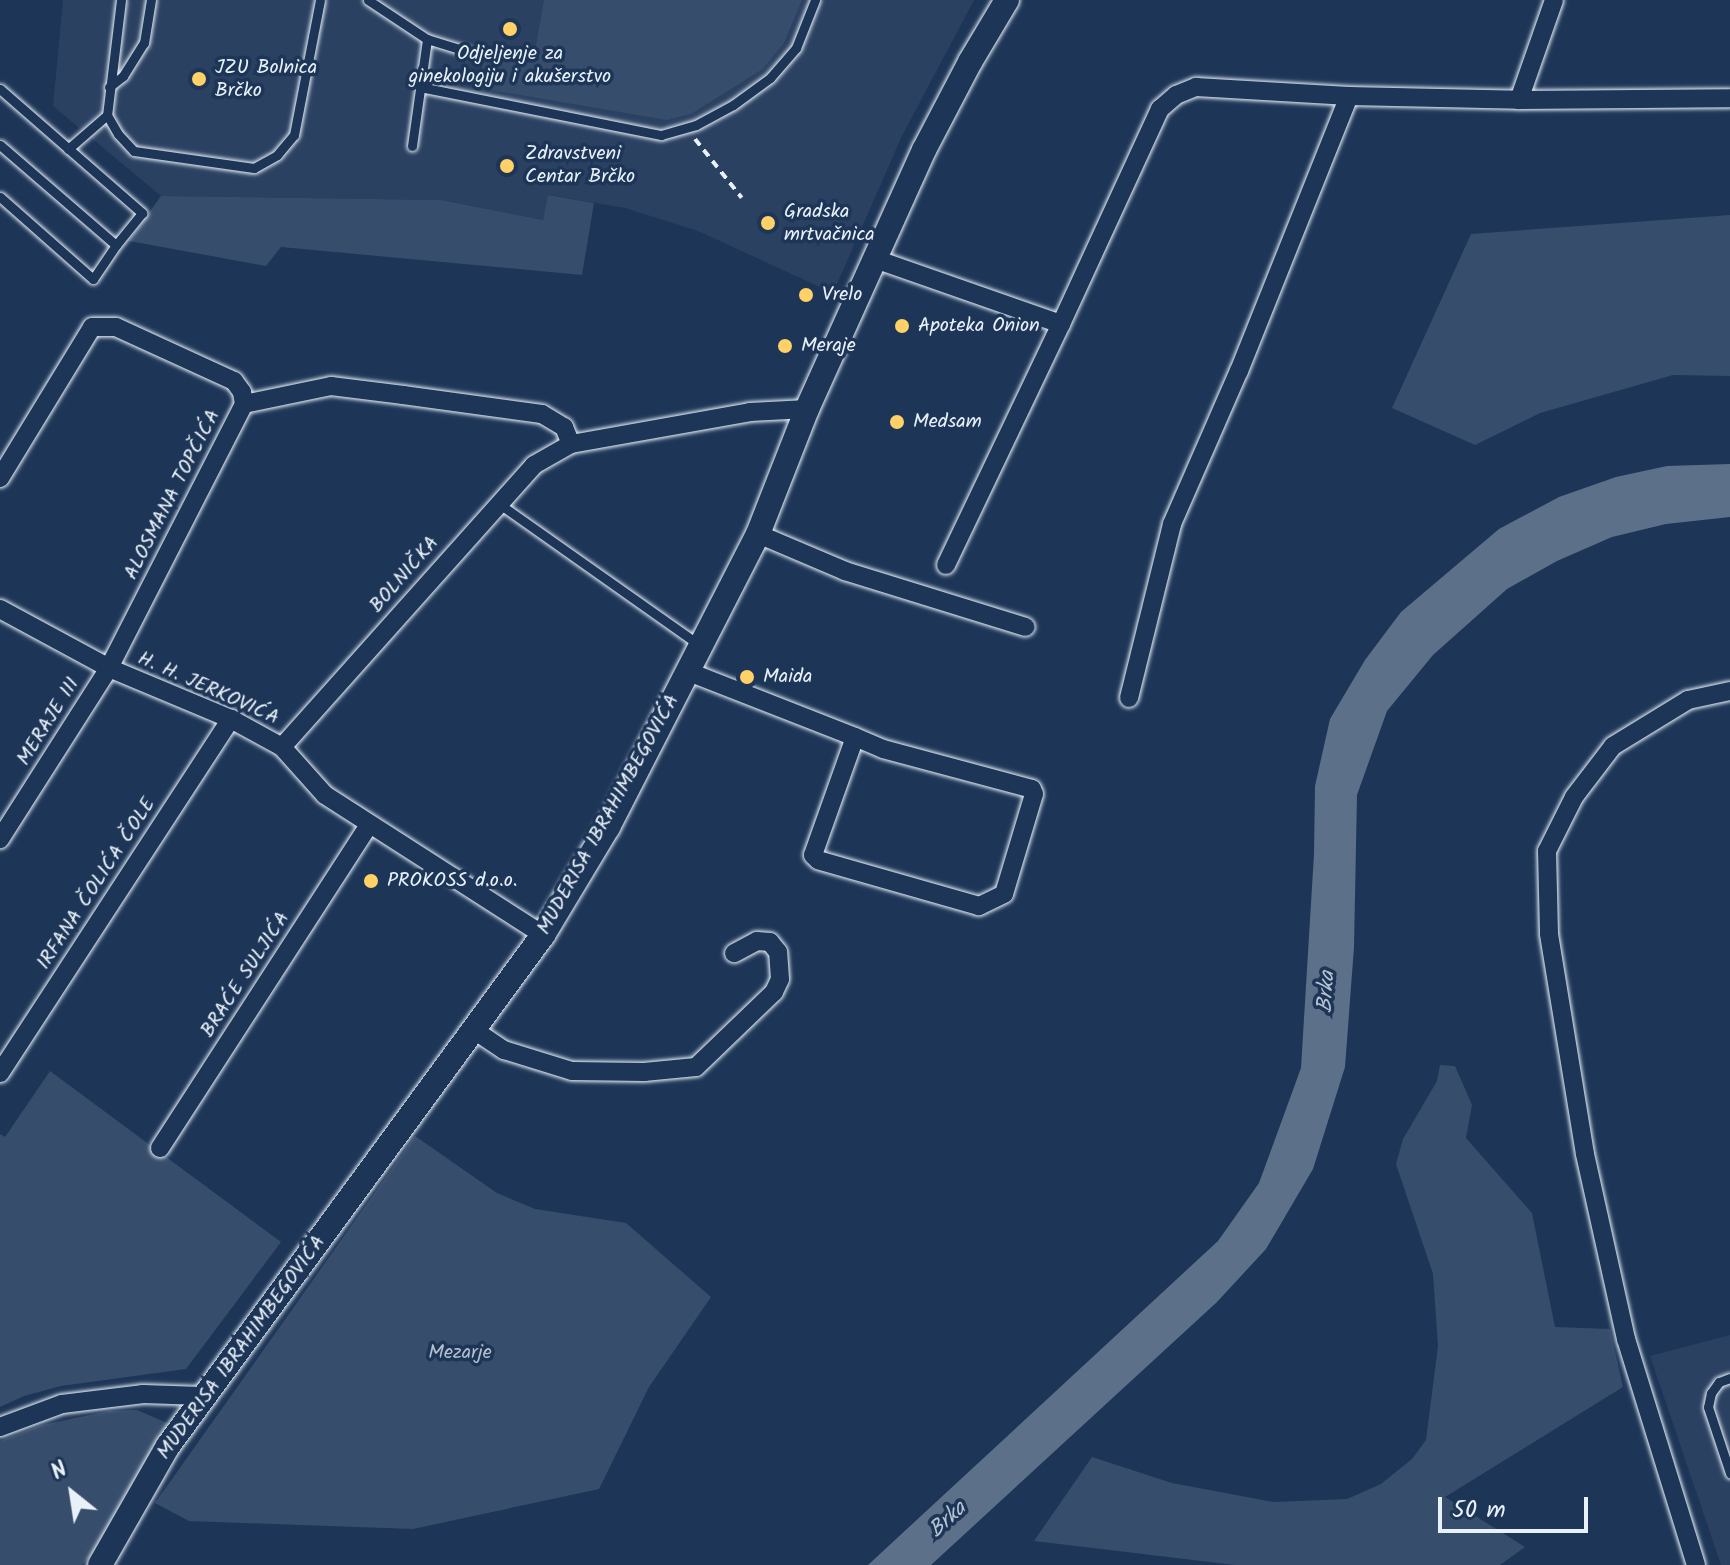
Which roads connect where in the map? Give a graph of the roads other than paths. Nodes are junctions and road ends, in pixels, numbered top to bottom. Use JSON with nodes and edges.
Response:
{"nodes":[{"id":1,"x":121,"y":0,"type":"edge"},
{"id":2,"x":151,"y":0,"type":"edge"},
{"id":3,"x":320,"y":0,"type":"edge"},
{"id":4,"x":368,"y":0,"type":"edge"},
{"id":5,"x":815,"y":0,"type":"edge"},
{"id":6,"x":1007,"y":0,"type":"edge"},
{"id":7,"x":1554,"y":0,"type":"edge"},
{"id":8,"x":427,"y":39,"type":"junction"},
{"id":9,"x":469,"y":52,"type":"dead end"},
{"id":10,"x":109,"y":87,"type":"junction"},
{"id":11,"x":420,"y":87,"type":"junction"},
{"id":12,"x":0,"y":89,"type":"edge"},
{"id":13,"x":1349,"y":96,"type":"junction"},
{"id":14,"x":1730,"y":98,"type":"edge"},
{"id":15,"x":1519,"y":100,"type":"junction"},
{"id":16,"x":107,"y":115,"type":"junction"},
{"id":17,"x":0,"y":145,"type":"edge"},
{"id":18,"x":412,"y":146,"type":"dead end"},
{"id":19,"x":68,"y":149,"type":"junction"},
{"id":20,"x":0,"y":197,"type":"edge"},
{"id":21,"x":116,"y":245,"type":"junction"},
{"id":22,"x":875,"y":259,"type":"junction"},
{"id":23,"x":1061,"y":324,"type":"junction"},
{"id":24,"x":244,"y":404,"type":"junction"},
{"id":25,"x":807,"y":409,"type":"junction"},
{"id":26,"x":571,"y":444,"type":"junction"},
{"id":27,"x":0,"y":478,"type":"edge"},
{"id":28,"x":498,"y":503,"type":"junction"},
{"id":29,"x":758,"y":534,"type":"junction"},
{"id":30,"x":946,"y":565,"type":"dead end"},
{"id":31,"x":0,"y":609,"type":"edge"},
{"id":32,"x":1026,"y":627,"type":"dead end"},
{"id":33,"x":701,"y":646,"type":"junction"},
{"id":34,"x":109,"y":668,"type":"junction"},
{"id":35,"x":689,"y":672,"type":"junction"},
{"id":36,"x":1730,"y":691,"type":"edge"},
{"id":37,"x":1129,"y":698,"type":"dead end"},
{"id":38,"x":231,"y":719,"type":"junction"},
{"id":39,"x":855,"y":737,"type":"junction"},
{"id":40,"x":282,"y":747,"type":"junction"},
{"id":41,"x":368,"y":826,"type":"junction"},
{"id":42,"x":0,"y":839,"type":"edge"},
{"id":43,"x":543,"y":935,"type":"junction"},
{"id":44,"x":734,"y":953,"type":"dead end"},
{"id":45,"x":474,"y":1030,"type":"junction"},
{"id":46,"x":0,"y":1073,"type":"edge"},
{"id":47,"x":160,"y":1148,"type":"dead end"},
{"id":48,"x":1730,"y":1378,"type":"edge"},
{"id":49,"x":202,"y":1396,"type":"junction"},
{"id":50,"x":0,"y":1427,"type":"edge"},
{"id":51,"x":1730,"y":1473,"type":"edge"},
{"id":52,"x":100,"y":1565,"type":"edge"},
{"id":53,"x":1696,"y":1565,"type":"edge"}],
"edges":[{"from":1,"to":10,"type":"lane"},
{"from":2,"to":10,"type":"lane"},
{"from":3,"to":16,"type":"lane"},
{"from":4,"to":8,"type":"lane"},
{"from":5,"to":11,"type":"lane"},
{"from":6,"to":22,"type":"main road","name":"MUDERISA IBRAHIMBEGOVIĆA"},
{"from":7,"to":15,"type":"street"},
{"from":8,"to":9,"type":"lane"},
{"from":8,"to":11,"type":"lane"},
{"from":10,"to":16,"type":"lane"},
{"from":11,"to":18,"type":"lane"},
{"from":12,"to":19,"type":"lane"},
{"from":13,"to":15,"type":"street"},
{"from":13,"to":23,"type":"street"},
{"from":13,"to":37,"type":"street"},
{"from":14,"to":15,"type":"street"},
{"from":16,"to":19,"type":"lane"},
{"from":17,"to":21,"type":"lane"},
{"from":19,"to":21,"type":"lane"},
{"from":20,"to":21,"type":"lane"},
{"from":22,"to":23,"type":"street"},
{"from":22,"to":25,"type":"main road","name":"MUDERISA IBRAHIMBEGOVIĆA"},
{"from":23,"to":30,"type":"street"},
{"from":24,"to":26,"type":"street"},
{"from":24,"to":27,"type":"street","name":"ALOSMANA TOPČIĆA"},
{"from":24,"to":34,"type":"street","name":"ALOSMANA TOPČIĆA"},
{"from":25,"to":26,"type":"street","name":"BOLNIČKA"},
{"from":25,"to":29,"type":"main road","name":"MUDERISA IBRAHIMBEGOVIĆA"},
{"from":26,"to":28,"type":"street","name":"BOLNIČKA"},
{"from":28,"to":33,"type":"lane"},
{"from":28,"to":40,"type":"street","name":"BOLNIČKA"},
{"from":29,"to":32,"type":"street"},
{"from":29,"to":33,"type":"main road","name":"MUDERISA IBRAHIMBEGOVIĆA"},
{"from":31,"to":34,"type":"street","name":"H. H. JERKOVIĆA"},
{"from":33,"to":35,"type":"main road","name":"MUDERISA IBRAHIMBEGOVIĆA"},
{"from":34,"to":38,"type":"street","name":"H. H. JERKOVIĆA"},
{"from":34,"to":42,"type":"street","name":"MERAJE III"},
{"from":35,"to":39,"type":"street"},
{"from":35,"to":43,"type":"main road","name":"MUDERISA IBRAHIMBEGOVIĆA"},
{"from":36,"to":53,"type":"street"},
{"from":38,"to":40,"type":"street","name":"H. H. JERKOVIĆA"},
{"from":38,"to":46,"type":"street","name":"IRFANA ČOLIĆA ČOLE"},
{"from":39,"to":39,"type":"street"},
{"from":40,"to":41,"type":"street","name":"H. H. JERKOVIĆA"},
{"from":41,"to":43,"type":"street","name":"H. H. JERKOVIĆA"},
{"from":41,"to":47,"type":"street","name":"BRAĆE SULJIĆA"},
{"from":43,"to":45,"type":"main road","name":"MUDERISA IBRAHIMBEGOVIĆA"},
{"from":44,"to":45,"type":"street"},
{"from":45,"to":49,"type":"main road","name":"MUDERISA IBRAHIMBEGOVIĆA"},
{"from":48,"to":51,"type":"lane"},
{"from":49,"to":50,"type":"street"},
{"from":49,"to":52,"type":"main road","name":"MUDERISA IBRAHIMBEGOVIĆA"}]}
